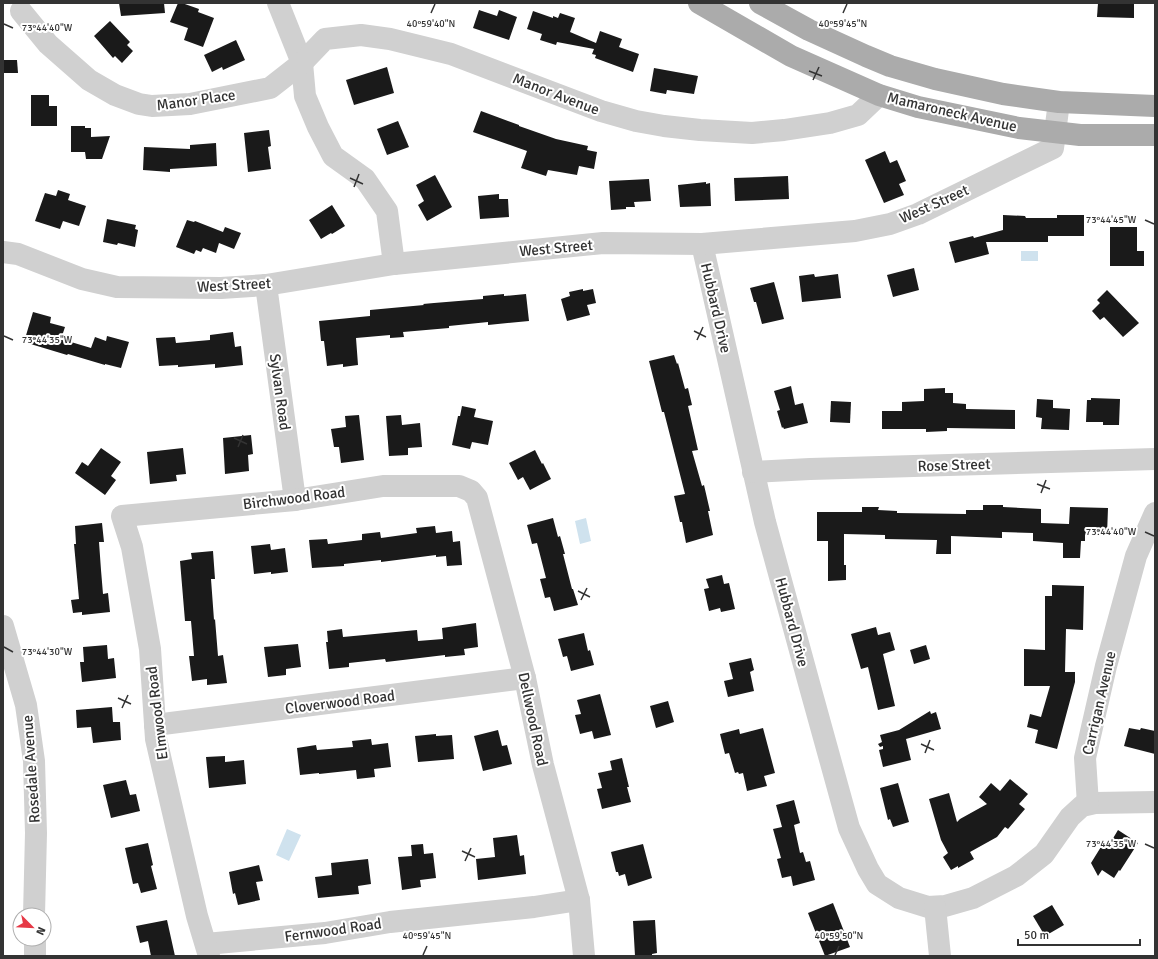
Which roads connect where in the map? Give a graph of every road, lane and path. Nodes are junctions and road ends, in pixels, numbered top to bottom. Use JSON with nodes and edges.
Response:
{"nodes":[{"id":1,"x":278,"y":3,"type":"edge"},
{"id":2,"x":699,"y":3,"type":"edge"},
{"id":3,"x":760,"y":3,"type":"edge"},
{"id":4,"x":18,"y":8,"type":"edge"},
{"id":5,"x":302,"y":63,"type":"junction"},
{"id":6,"x":879,"y":95,"type":"junction"},
{"id":7,"x":1059,"y":102,"type":"junction"},
{"id":8,"x":1155,"y":106,"type":"edge"},
{"id":9,"x":1054,"y":132,"type":"junction"},
{"id":10,"x":1155,"y":135,"type":"edge"},
{"id":11,"x":702,"y":244,"type":"junction"},
{"id":12,"x":3,"y":252,"type":"edge"},
{"id":13,"x":394,"y":264,"type":"junction"},
{"id":14,"x":266,"y":285,"type":"junction"},
{"id":15,"x":1155,"y":459,"type":"edge"},
{"id":16,"x":753,"y":472,"type":"junction"},
{"id":17,"x":466,"y":489,"type":"joint"},
{"id":18,"x":295,"y":500,"type":"junction"},
{"id":19,"x":1155,"y":513,"type":"edge"},
{"id":20,"x":122,"y":516,"type":"joint"},
{"id":21,"x":3,"y":626,"type":"edge"},
{"id":22,"x":525,"y":678,"type":"junction"},
{"id":23,"x":155,"y":725,"type":"junction"},
{"id":24,"x":1155,"y":802,"type":"edge"},
{"id":25,"x":1088,"y":804,"type":"junction"},
{"id":26,"x":579,"y":900,"type":"junction"},
{"id":27,"x":34,"y":907,"type":"edge"},
{"id":28,"x":935,"y":907,"type":"junction"},
{"id":29,"x":208,"y":950,"type":"edge"},
{"id":30,"x":584,"y":956,"type":"edge"},
{"id":31,"x":940,"y":956,"type":"edge"}],
"edges":[{"from":1,"to":5,"type":"street"},
{"from":2,"to":6,"type":"main road","name":"Mamaroneck Avenue"},
{"from":3,"to":7,"type":"main road","name":"Mamaroneck Avenue"},
{"from":4,"to":5,"type":"street","name":"Manor Place"},
{"from":5,"to":6,"type":"street","name":"Manor Avenue"},
{"from":5,"to":13,"type":"street"},
{"from":6,"to":9,"type":"main road","name":"Mamaroneck Avenue"},
{"from":7,"to":8,"type":"main road","name":"Mamaroneck Avenue"},
{"from":7,"to":9,"type":"street","name":"West Street"},
{"from":9,"to":10,"type":"main road","name":"Mamaroneck Avenue"},
{"from":9,"to":11,"type":"street","name":"West Street"},
{"from":11,"to":13,"type":"street","name":"West Street"},
{"from":11,"to":16,"type":"street","name":"Hubbard Drive"},
{"from":12,"to":14,"type":"street","name":"West Street"},
{"from":13,"to":14,"type":"street","name":"West Street"},
{"from":14,"to":18,"type":"street","name":"Sylvan Road"},
{"from":15,"to":16,"type":"street","name":"Rose Street"},
{"from":16,"to":28,"type":"street","name":"Hubbard Drive"},
{"from":17,"to":18,"type":"street","name":"Birchwood Road"},
{"from":17,"to":22,"type":"street","name":"Dellwood Road"},
{"from":18,"to":20,"type":"street","name":"Birchwood Road"},
{"from":19,"to":25,"type":"street","name":"Carrigan Avenue"},
{"from":20,"to":23,"type":"street","name":"Elmwood Road"},
{"from":21,"to":27,"type":"street","name":"Rosedale Avenue"},
{"from":22,"to":23,"type":"street","name":"Cloverwood Road"},
{"from":22,"to":26,"type":"street","name":"Dellwood Road"},
{"from":23,"to":29,"type":"street","name":"Elmwood Road"},
{"from":24,"to":25,"type":"street"},
{"from":25,"to":28,"type":"street"},
{"from":26,"to":29,"type":"street","name":"Fernwood Road"},
{"from":26,"to":30,"type":"street","name":"Dellwood Road"},
{"from":28,"to":31,"type":"street"}]}
